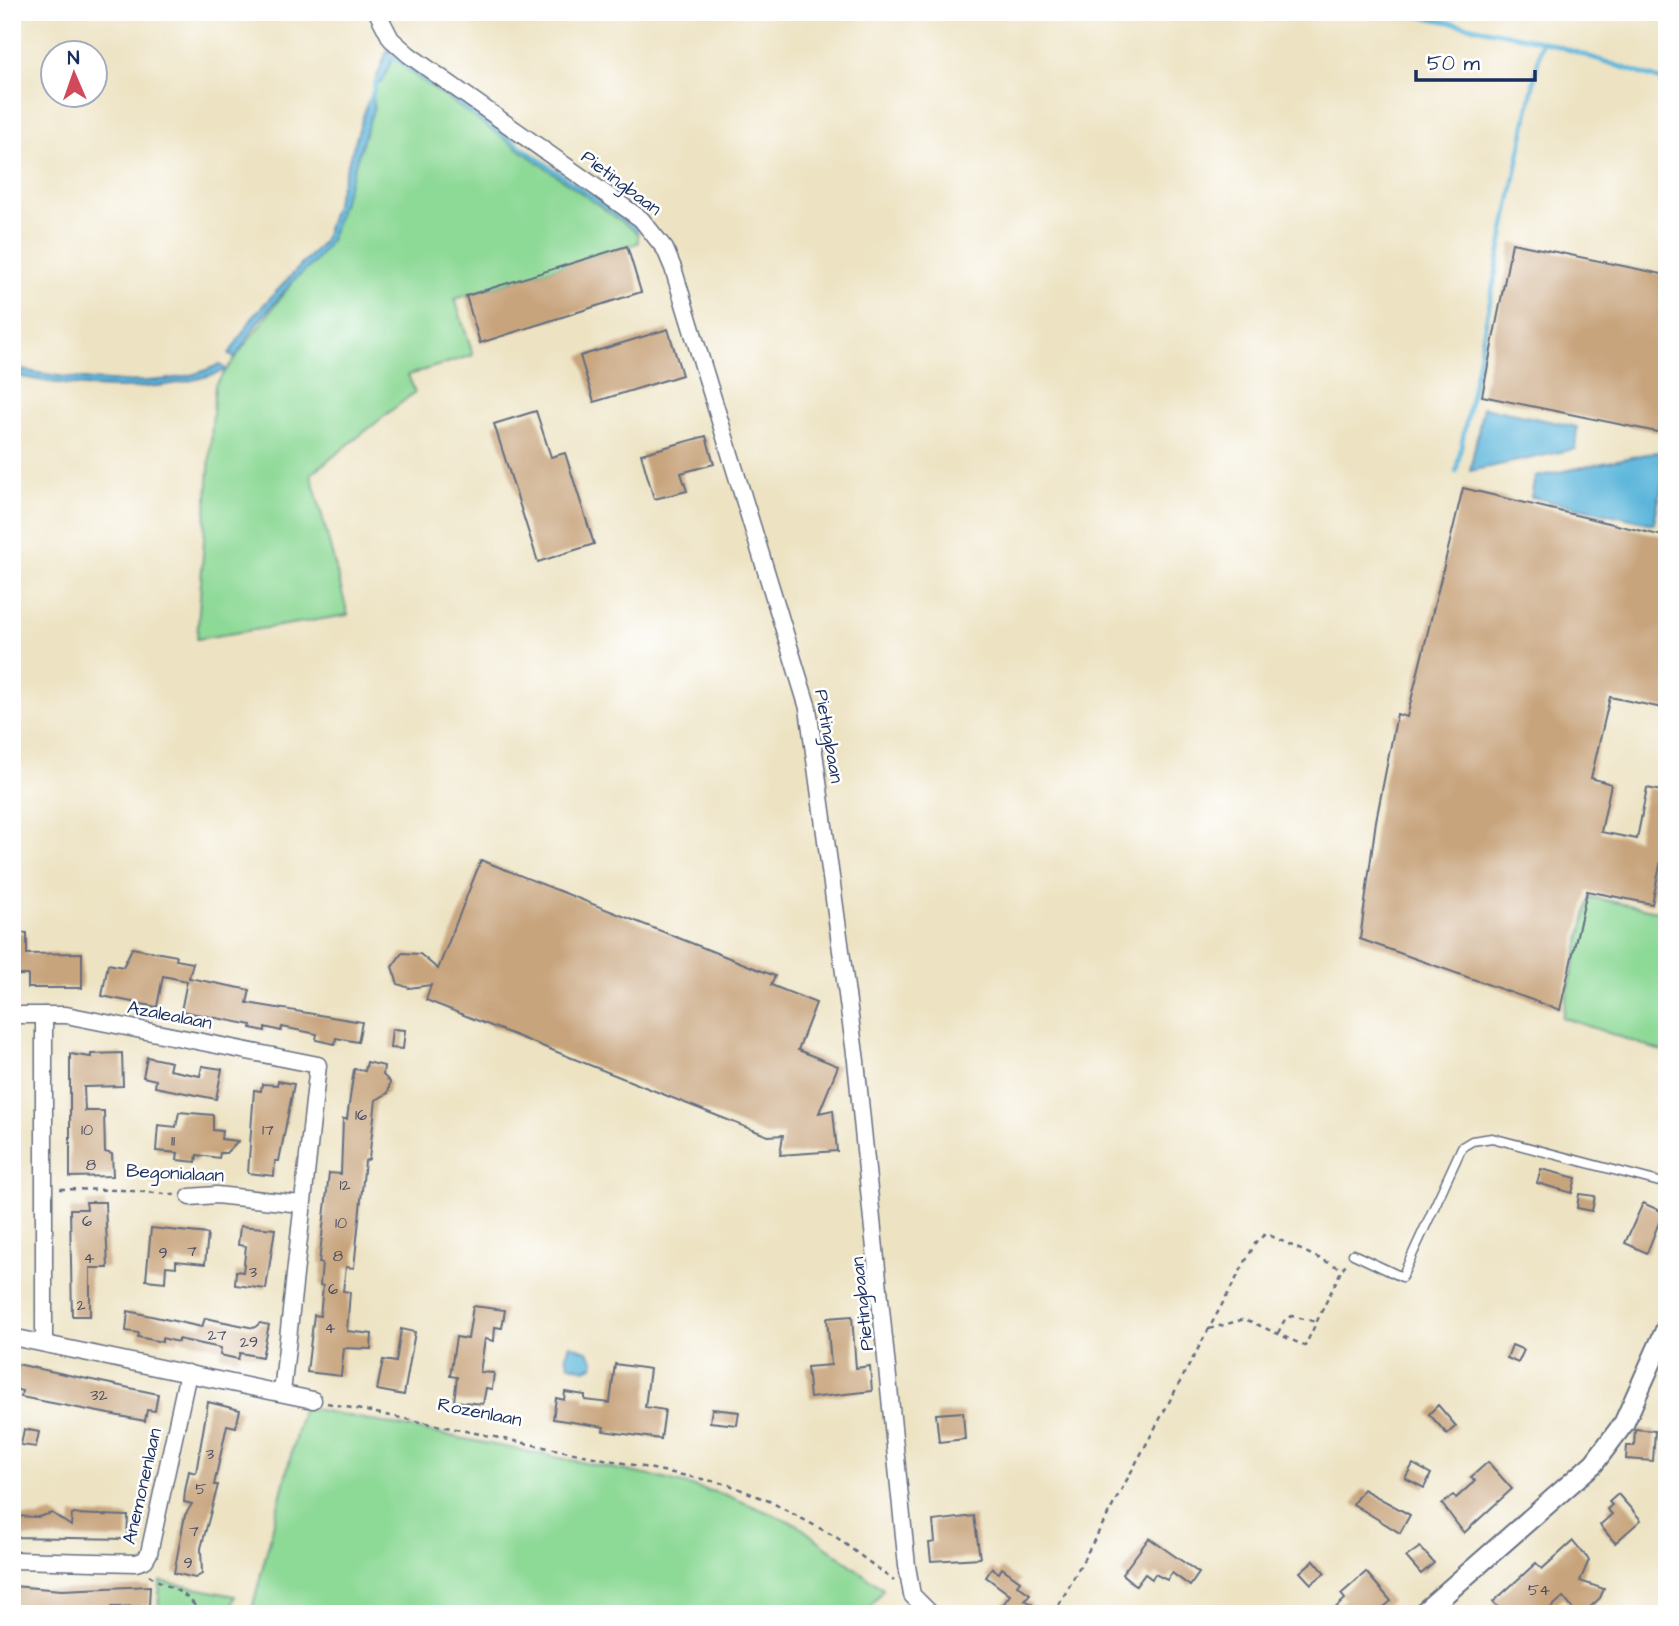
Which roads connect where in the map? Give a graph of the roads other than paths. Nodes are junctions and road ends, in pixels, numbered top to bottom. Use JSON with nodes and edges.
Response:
{"nodes":[{"id":1,"x":377,"y":12,"type":"edge"},
{"id":2,"x":12,"y":1015,"type":"edge"},
{"id":3,"x":44,"y":1015,"type":"junction"},
{"id":4,"x":1667,"y":1184,"type":"edge"},
{"id":5,"x":190,"y":1196,"type":"road end"},
{"id":6,"x":301,"y":1204,"type":"junction"},
{"id":7,"x":1353,"y":1254,"type":"road end"},
{"id":8,"x":1667,"y":1327,"type":"edge"},
{"id":9,"x":12,"y":1337,"type":"edge"},
{"id":10,"x":44,"y":1343,"type":"junction"},
{"id":11,"x":188,"y":1373,"type":"junction"},
{"id":12,"x":282,"y":1393,"type":"junction"},
{"id":13,"x":313,"y":1400,"type":"road end"},
{"id":14,"x":12,"y":1560,"type":"edge"},
{"id":15,"x":931,"y":1614,"type":"edge"},
{"id":16,"x":1422,"y":1614,"type":"edge"}],
"edges":[{"from":1,"to":15,"type":"street","name":"Pietingbaan"},
{"from":2,"to":3,"type":"street","name":"Azalealaan"},
{"from":3,"to":6,"type":"street","name":"Azalealaan"},
{"from":3,"to":10,"type":"street"},
{"from":4,"to":7,"type":"lane"},
{"from":5,"to":6,"type":"street","name":"Begonialaan"},
{"from":6,"to":12,"type":"street"},
{"from":8,"to":16,"type":"street"},
{"from":9,"to":10,"type":"street"},
{"from":10,"to":11,"type":"street"},
{"from":11,"to":12,"type":"street"},
{"from":11,"to":14,"type":"street","name":"Anemonenlaan"},
{"from":12,"to":13,"type":"street"}]}
